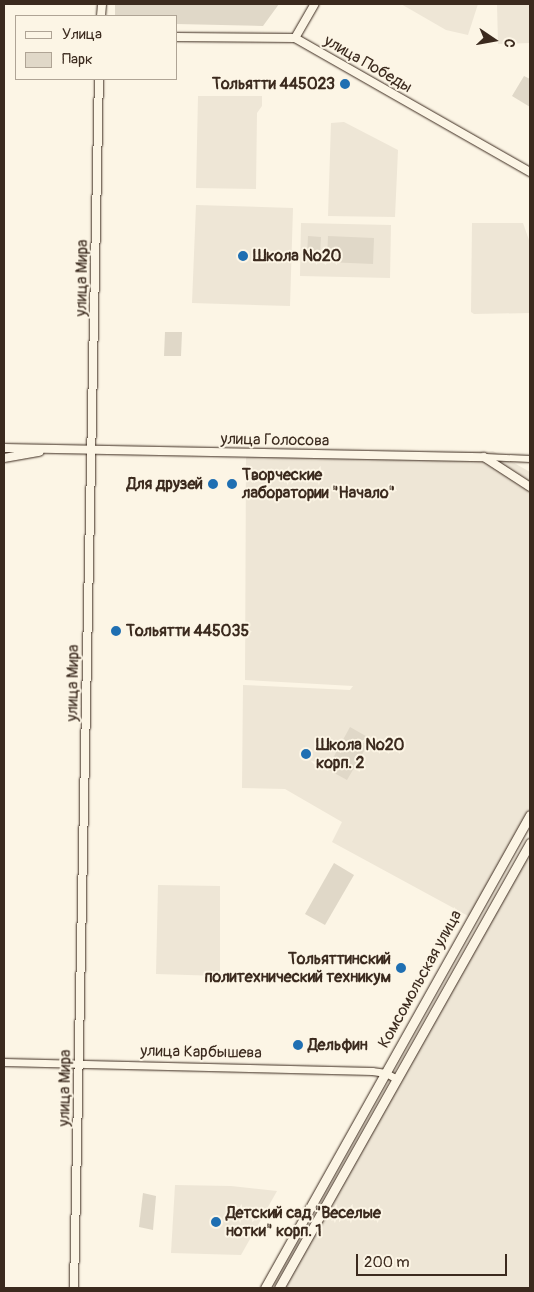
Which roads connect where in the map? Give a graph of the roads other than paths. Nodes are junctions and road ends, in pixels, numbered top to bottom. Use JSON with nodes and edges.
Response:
{"nodes":[{"id":1,"x":315,"y":4,"type":"edge"},
{"id":2,"x":178,"y":37,"type":"edge"},
{"id":3,"x":295,"y":38,"type":"junction"},
{"id":4,"x":99,"y":80,"type":"edge"},
{"id":5,"x":530,"y":172,"type":"edge"},
{"id":6,"x":4,"y":448,"type":"edge"},
{"id":7,"x":66,"y":450,"type":"junction"},
{"id":8,"x":92,"y":451,"type":"junction"},
{"id":9,"x":484,"y":457,"type":"junction"},
{"id":10,"x":4,"y":458,"type":"edge"},
{"id":11,"x":530,"y":459,"type":"edge"},
{"id":12,"x":530,"y":478,"type":"edge"},
{"id":13,"x":530,"y":487,"type":"edge"},
{"id":14,"x":530,"y":815,"type":"edge"},
{"id":15,"x":530,"y":843,"type":"edge"},
{"id":16,"x":4,"y":1062,"type":"edge"},
{"id":17,"x":79,"y":1064,"type":"junction"},
{"id":18,"x":386,"y":1072,"type":"junction"},
{"id":19,"x":395,"y":1078,"type":"junction"},
{"id":20,"x":318,"y":1194,"type":"junction"},
{"id":21,"x":328,"y":1201,"type":"junction"},
{"id":22,"x":74,"y":1288,"type":"edge"},
{"id":23,"x":265,"y":1288,"type":"edge"},
{"id":24,"x":279,"y":1288,"type":"edge"}],
"edges":[{"from":1,"to":3,"type":"main road"},
{"from":2,"to":3,"type":"main road","name":"улица Победы"},
{"from":3,"to":5,"type":"main road","name":"улица Победы"},
{"from":4,"to":8,"type":"main road","name":"улица Мира"},
{"from":6,"to":7,"type":"main road","name":"улица Голосова"},
{"from":7,"to":8,"type":"main road","name":"улица Голосова"},
{"from":7,"to":10,"type":"main road","name":"улица Голосова"},
{"from":8,"to":9,"type":"main road","name":"улица Голосова"},
{"from":8,"to":17,"type":"main road","name":"улица Мира"},
{"from":9,"to":11,"type":"street"},
{"from":9,"to":13,"type":"main road"},
{"from":12,"to":13,"type":"street"},
{"from":14,"to":18,"type":"main road","name":"Комсомольская улица"},
{"from":15,"to":19,"type":"main road","name":"Комсомольская улица"},
{"from":16,"to":17,"type":"street","name":"улица Карбышева"},
{"from":17,"to":18,"type":"street","name":"улица Карбышева"},
{"from":17,"to":22,"type":"main road","name":"улица Мира"},
{"from":18,"to":19,"type":"street"},
{"from":18,"to":20,"type":"main road","name":"Комсомольская улица"},
{"from":19,"to":21,"type":"main road","name":"Комсомольская улица"},
{"from":20,"to":21,"type":"main road"},
{"from":20,"to":23,"type":"main road","name":"Комсомольская улица"},
{"from":21,"to":24,"type":"main road","name":"Комсомольская улица"}]}
